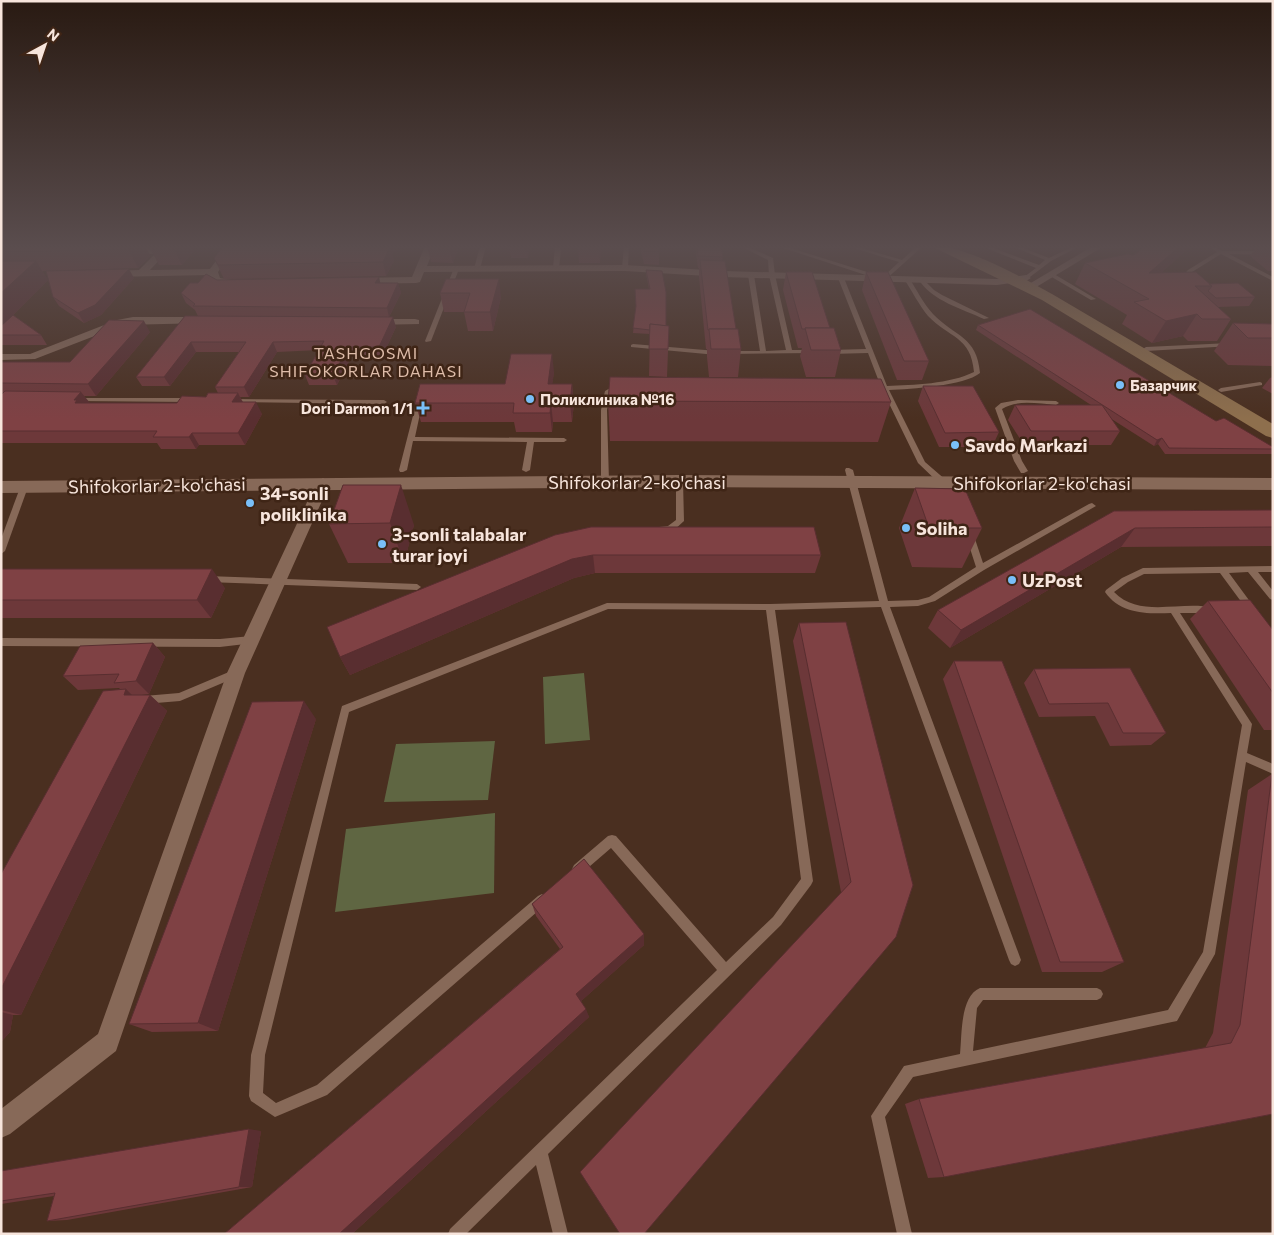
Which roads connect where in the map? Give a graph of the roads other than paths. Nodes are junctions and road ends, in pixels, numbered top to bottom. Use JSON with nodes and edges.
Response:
{"nodes":[{"id":1,"x":442,"y":304,"type":"edge"},
{"id":2,"x":755,"y":304,"type":"edge"},
{"id":3,"x":778,"y":304,"type":"edge"},
{"id":4,"x":852,"y":304,"type":"edge"},
{"id":5,"x":922,"y":304,"type":"edge"},
{"id":6,"x":957,"y":304,"type":"edge"},
{"id":7,"x":1062,"y":304,"type":"edge"},
{"id":8,"x":1065,"y":304,"type":"edge"},
{"id":9,"x":986,"y":318,"type":"dead end"},
{"id":10,"x":220,"y":320,"type":"edge"},
{"id":11,"x":356,"y":322,"type":"edge"},
{"id":12,"x":415,"y":322,"type":"dead end"},
{"id":13,"x":428,"y":340,"type":"dead end"},
{"id":14,"x":1235,"y":344,"type":"dead end"},
{"id":15,"x":633,"y":346,"type":"dead end"},
{"id":16,"x":1146,"y":349,"type":"junction"},
{"id":17,"x":870,"y":351,"type":"junction"},
{"id":18,"x":763,"y":352,"type":"junction"},
{"id":19,"x":789,"y":352,"type":"junction"},
{"id":20,"x":816,"y":352,"type":"edge"},
{"id":21,"x":825,"y":352,"type":"edge"},
{"id":22,"x":1,"y":357,"type":"edge"},
{"id":23,"x":1260,"y":384,"type":"dead end"},
{"id":24,"x":633,"y":388,"type":"edge"},
{"id":25,"x":866,"y":389,"type":"edge"},
{"id":26,"x":885,"y":389,"type":"junction"},
{"id":27,"x":1221,"y":390,"type":"junction"},
{"id":28,"x":424,"y":393,"type":"edge"},
{"id":29,"x":71,"y":400,"type":"edge"},
{"id":30,"x":198,"y":400,"type":"edge"},
{"id":31,"x":227,"y":401,"type":"edge"},
{"id":32,"x":384,"y":402,"type":"dead end"},
{"id":33,"x":1056,"y":403,"type":"edge"},
{"id":34,"x":885,"y":406,"type":"edge"},
{"id":35,"x":894,"y":406,"type":"junction"},
{"id":36,"x":604,"y":410,"type":"junction"},
{"id":37,"x":613,"y":410,"type":"edge"},
{"id":38,"x":1273,"y":421,"type":"edge"},
{"id":39,"x":1273,"y":432,"type":"edge"},
{"id":40,"x":410,"y":439,"type":"junction"},
{"id":41,"x":531,"y":439,"type":"junction"},
{"id":42,"x":564,"y":440,"type":"dead end"},
{"id":43,"x":403,"y":470,"type":"junction"},
{"id":44,"x":526,"y":470,"type":"junction"},
{"id":45,"x":930,"y":470,"type":"junction"},
{"id":46,"x":1024,"y":471,"type":"junction"},
{"id":47,"x":1273,"y":471,"type":"edge"},
{"id":48,"x":1,"y":472,"type":"edge"},
{"id":49,"x":851,"y":476,"type":"junction"},
{"id":50,"x":605,"y":477,"type":"junction"},
{"id":51,"x":679,"y":481,"type":"junction"},
{"id":52,"x":323,"y":483,"type":"junction"},
{"id":53,"x":1273,"y":484,"type":"edge"},
{"id":54,"x":1,"y":487,"type":"edge"},
{"id":55,"x":24,"y":487,"type":"junction"},
{"id":56,"x":949,"y":487,"type":"junction"},
{"id":57,"x":1092,"y":506,"type":"dead end"},
{"id":58,"x":966,"y":523,"type":"edge"},
{"id":59,"x":650,"y":530,"type":"edge"},
{"id":60,"x":1,"y":551,"type":"edge"},
{"id":61,"x":981,"y":568,"type":"junction"},
{"id":62,"x":1250,"y":570,"type":"junction"},
{"id":63,"x":1273,"y":570,"type":"edge"},
{"id":64,"x":1223,"y":571,"type":"junction"},
{"id":65,"x":200,"y":578,"type":"edge"},
{"id":66,"x":280,"y":580,"type":"junction"},
{"id":67,"x":417,"y":587,"type":"dead end"},
{"id":68,"x":1273,"y":597,"type":"edge"},
{"id":69,"x":884,"y":603,"type":"junction"},
{"id":70,"x":770,"y":607,"type":"junction"},
{"id":71,"x":1173,"y":610,"type":"junction"},
{"id":72,"x":1222,"y":610,"type":"edge"},
{"id":73,"x":1250,"y":612,"type":"edge"},
{"id":74,"x":251,"y":640,"type":"junction"},
{"id":75,"x":1,"y":642,"type":"edge"},
{"id":76,"x":236,"y":673,"type":"junction"},
{"id":77,"x":135,"y":701,"type":"edge"},
{"id":78,"x":1242,"y":756,"type":"junction"},
{"id":79,"x":1273,"y":769,"type":"edge"},
{"id":80,"x":567,"y":878,"type":"edge"},
{"id":81,"x":552,"y":891,"type":"edge"},
{"id":82,"x":1014,"y":960,"type":"dead end"},
{"id":83,"x":725,"y":970,"type":"junction"},
{"id":84,"x":1097,"y":994,"type":"dead end"},
{"id":85,"x":966,"y":1059,"type":"junction"},
{"id":86,"x":1,"y":1125,"type":"edge"},
{"id":87,"x":540,"y":1152,"type":"junction"},
{"id":88,"x":456,"y":1234,"type":"edge"},
{"id":89,"x":561,"y":1234,"type":"edge"},
{"id":90,"x":905,"y":1234,"type":"edge"}],
"edges":[{"from":1,"to":13,"type":"lane"},
{"from":2,"to":18,"type":"lane"},
{"from":3,"to":19,"type":"lane"},
{"from":4,"to":17,"type":"lane"},
{"from":5,"to":26,"type":"lane"},
{"from":6,"to":9,"type":"lane"},
{"from":7,"to":39,"type":"main road"},
{"from":8,"to":16,"type":"main road"},
{"from":10,"to":22,"type":"street"},
{"from":11,"to":12,"type":"street"},
{"from":14,"to":16,"type":"lane"},
{"from":15,"to":18,"type":"lane"},
{"from":16,"to":27,"type":"main road"},
{"from":17,"to":21,"type":"lane"},
{"from":17,"to":26,"type":"lane"},
{"from":18,"to":19,"type":"lane"},
{"from":19,"to":20,"type":"lane"},
{"from":23,"to":27,"type":"lane"},
{"from":24,"to":36,"type":"lane"},
{"from":25,"to":26,"type":"lane"},
{"from":26,"to":35,"type":"lane"},
{"from":27,"to":38,"type":"main road"},
{"from":28,"to":40,"type":"lane"},
{"from":29,"to":30,"type":"lane"},
{"from":31,"to":32,"type":"lane"},
{"from":33,"to":46,"type":"lane"},
{"from":34,"to":35,"type":"lane"},
{"from":35,"to":45,"type":"lane"},
{"from":36,"to":37,"type":"lane"},
{"from":36,"to":50,"type":"lane"},
{"from":40,"to":41,"type":"lane"},
{"from":40,"to":43,"type":"lane"},
{"from":41,"to":42,"type":"lane"},
{"from":41,"to":44,"type":"lane"},
{"from":43,"to":44,"type":"street","name":"Shifokorlar 2-ko'chasi"},
{"from":43,"to":48,"type":"street","name":"Shifokorlar 2-ko'chasi"},
{"from":44,"to":50,"type":"street","name":"Shifokorlar 2-ko'chasi"},
{"from":45,"to":46,"type":"street","name":"Shifokorlar 2-ko'chasi"},
{"from":45,"to":49,"type":"street","name":"Shifokorlar 2-ko'chasi"},
{"from":45,"to":56,"type":"lane"},
{"from":46,"to":47,"type":"street","name":"Shifokorlar 2-ko'chasi"},
{"from":49,"to":50,"type":"street","name":"Shifokorlar 2-ko'chasi"},
{"from":49,"to":51,"type":"street","name":"Shifokorlar 2-ko'chasi"},
{"from":49,"to":56,"type":"street","name":"Shifokorlar 2-ko'chasi"},
{"from":49,"to":69,"type":"lane"},
{"from":50,"to":51,"type":"street","name":"Shifokorlar 2-ko'chasi"},
{"from":50,"to":52,"type":"street","name":"Shifokorlar 2-ko'chasi"},
{"from":51,"to":59,"type":"lane"},
{"from":52,"to":55,"type":"street","name":"Shifokorlar 2-ko'chasi"},
{"from":52,"to":66,"type":"street"},
{"from":53,"to":56,"type":"street","name":"Shifokorlar 2-ko'chasi"},
{"from":54,"to":55,"type":"street","name":"Shifokorlar 2-ko'chasi"},
{"from":55,"to":60,"type":"lane"},
{"from":57,"to":61,"type":"lane"},
{"from":58,"to":61,"type":"lane"},
{"from":61,"to":69,"type":"lane"},
{"from":62,"to":63,"type":"lane"},
{"from":62,"to":64,"type":"lane"},
{"from":62,"to":68,"type":"lane"},
{"from":64,"to":71,"type":"lane"},
{"from":64,"to":73,"type":"lane"},
{"from":65,"to":66,"type":"lane"},
{"from":66,"to":67,"type":"lane"},
{"from":66,"to":74,"type":"street"},
{"from":69,"to":70,"type":"lane"},
{"from":69,"to":82,"type":"lane"},
{"from":70,"to":81,"type":"lane"},
{"from":70,"to":83,"type":"lane"},
{"from":71,"to":72,"type":"lane"},
{"from":71,"to":78,"type":"lane"},
{"from":74,"to":75,"type":"lane"},
{"from":74,"to":76,"type":"street"},
{"from":76,"to":77,"type":"lane"},
{"from":76,"to":86,"type":"street"},
{"from":78,"to":79,"type":"lane"},
{"from":78,"to":85,"type":"lane"},
{"from":80,"to":83,"type":"lane"},
{"from":83,"to":87,"type":"lane"},
{"from":84,"to":85,"type":"lane"},
{"from":85,"to":90,"type":"lane"},
{"from":87,"to":88,"type":"lane"},
{"from":87,"to":89,"type":"lane"}]}
